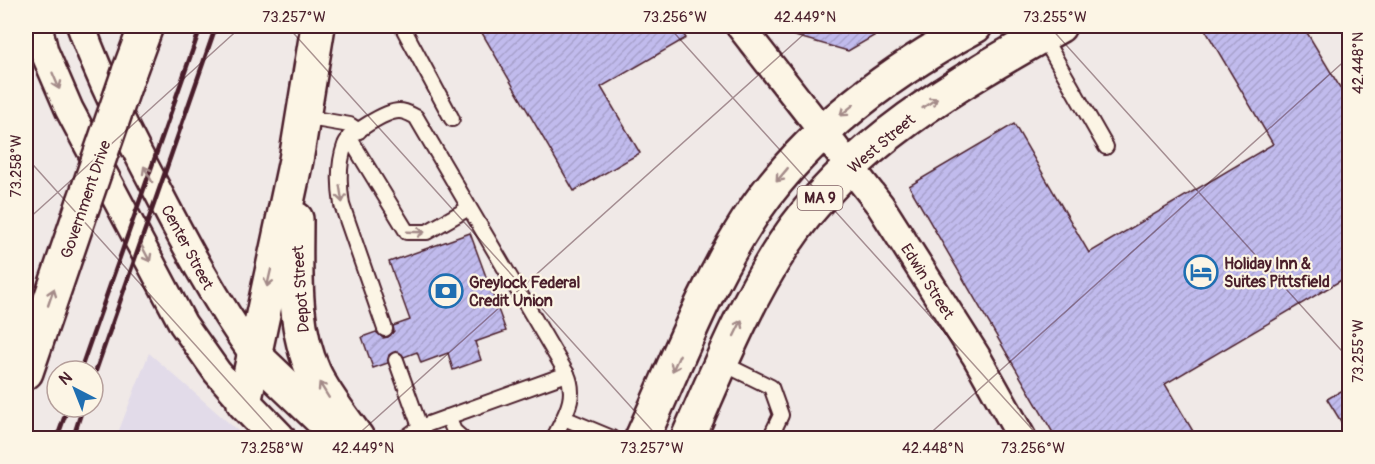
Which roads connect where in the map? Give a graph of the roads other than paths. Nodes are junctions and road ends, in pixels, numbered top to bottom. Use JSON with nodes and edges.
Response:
{"nodes":[{"id":1,"x":38,"y":26,"type":"edge"},
{"id":2,"x":81,"y":26,"type":"edge"},
{"id":3,"x":146,"y":26,"type":"edge"},
{"id":4,"x":318,"y":26,"type":"edge"},
{"id":5,"x":402,"y":26,"type":"edge"},
{"id":6,"x":740,"y":26,"type":"edge"},
{"id":7,"x":975,"y":26,"type":"edge"},
{"id":8,"x":1046,"y":29,"type":"edge"},
{"id":9,"x":303,"y":117,"type":"junction"},
{"id":10,"x":452,"y":119,"type":"dead end"},
{"id":11,"x":821,"y":132,"type":"junction"},
{"id":12,"x":354,"y":134,"type":"junction"},
{"id":13,"x":1106,"y":147,"type":"dead end"},
{"id":14,"x":296,"y":160,"type":"junction"},
{"id":15,"x":850,"y":167,"type":"junction"},
{"id":16,"x":469,"y":208,"type":"junction"},
{"id":17,"x":385,"y":329,"type":"dead end"},
{"id":18,"x":254,"y":355,"type":"junction"},
{"id":19,"x":396,"y":360,"type":"dead end"},
{"id":20,"x":722,"y":363,"type":"junction"},
{"id":21,"x":26,"y":372,"type":"edge"},
{"id":22,"x":567,"y":374,"type":"junction"},
{"id":23,"x":243,"y":402,"type":"junction"},
{"id":24,"x":448,"y":417,"type":"junction"},
{"id":25,"x":564,"y":418,"type":"junction"},
{"id":26,"x":420,"y":427,"type":"junction"},
{"id":27,"x":278,"y":438,"type":"edge"},
{"id":28,"x":341,"y":438,"type":"edge"},
{"id":29,"x":357,"y":438,"type":"edge"},
{"id":30,"x":405,"y":438,"type":"edge"},
{"id":31,"x":462,"y":438,"type":"edge"},
{"id":32,"x":554,"y":438,"type":"edge"},
{"id":33,"x":612,"y":438,"type":"edge"},
{"id":34,"x":642,"y":438,"type":"edge"},
{"id":35,"x":688,"y":438,"type":"edge"},
{"id":36,"x":770,"y":438,"type":"edge"},
{"id":37,"x":1022,"y":438,"type":"edge"}],
"edges":[{"from":1,"to":23,"type":"street","one_way":true},
{"from":18,"to":2,"type":"street","name":"Center Street","one_way":true},
{"from":21,"to":3,"type":"main road","name":"Government Drive","one_way":true,"bridge":true},
{"from":4,"to":9,"type":"main road","name":"Depot Street"},
{"from":5,"to":10,"type":"lane"},
{"from":6,"to":11,"type":"street","name":"Edwin Street"},
{"from":7,"to":11,"type":"main road","number":"MA 9","one_way":true},
{"from":8,"to":13,"type":"lane"},
{"from":15,"to":8,"type":"main road","name":"West Street","number":"MA 9","one_way":true},
{"from":9,"to":12,"type":"lane"},
{"from":9,"to":14,"type":"main road","name":"Depot Street"},
{"from":11,"to":15,"type":"street","name":"Edwin Street"},
{"from":11,"to":34,"type":"main road","number":"MA 9","one_way":true},
{"from":12,"to":16,"type":"lane"},
{"from":12,"to":16,"type":"lane","one_way":true},
{"from":12,"to":17,"type":"lane","one_way":true},
{"from":14,"to":18,"type":"main road","name":"Depot Street","one_way":true},
{"from":29,"to":14,"type":"main road","name":"Depot Street","one_way":true},
{"from":20,"to":15,"type":"main road","name":"West Street","number":"MA 9","one_way":true},
{"from":15,"to":37,"type":"street","name":"Edwin Street"},
{"from":16,"to":22,"type":"lane"},
{"from":18,"to":23,"type":"main road","name":"Depot Street"},
{"from":18,"to":28,"type":"main road","name":"Center Street"},
{"from":19,"to":26,"type":"lane"},
{"from":20,"to":35,"type":"main road","name":"West Street","number":"MA 9"},
{"from":20,"to":36,"type":"lane"},
{"from":22,"to":24,"type":"lane"},
{"from":22,"to":25,"type":"lane"},
{"from":23,"to":27,"type":"main road"},
{"from":24,"to":26,"type":"lane"},
{"from":24,"to":31,"type":"lane"},
{"from":25,"to":32,"type":"lane"},
{"from":25,"to":33,"type":"lane"},
{"from":26,"to":30,"type":"lane"}]}
